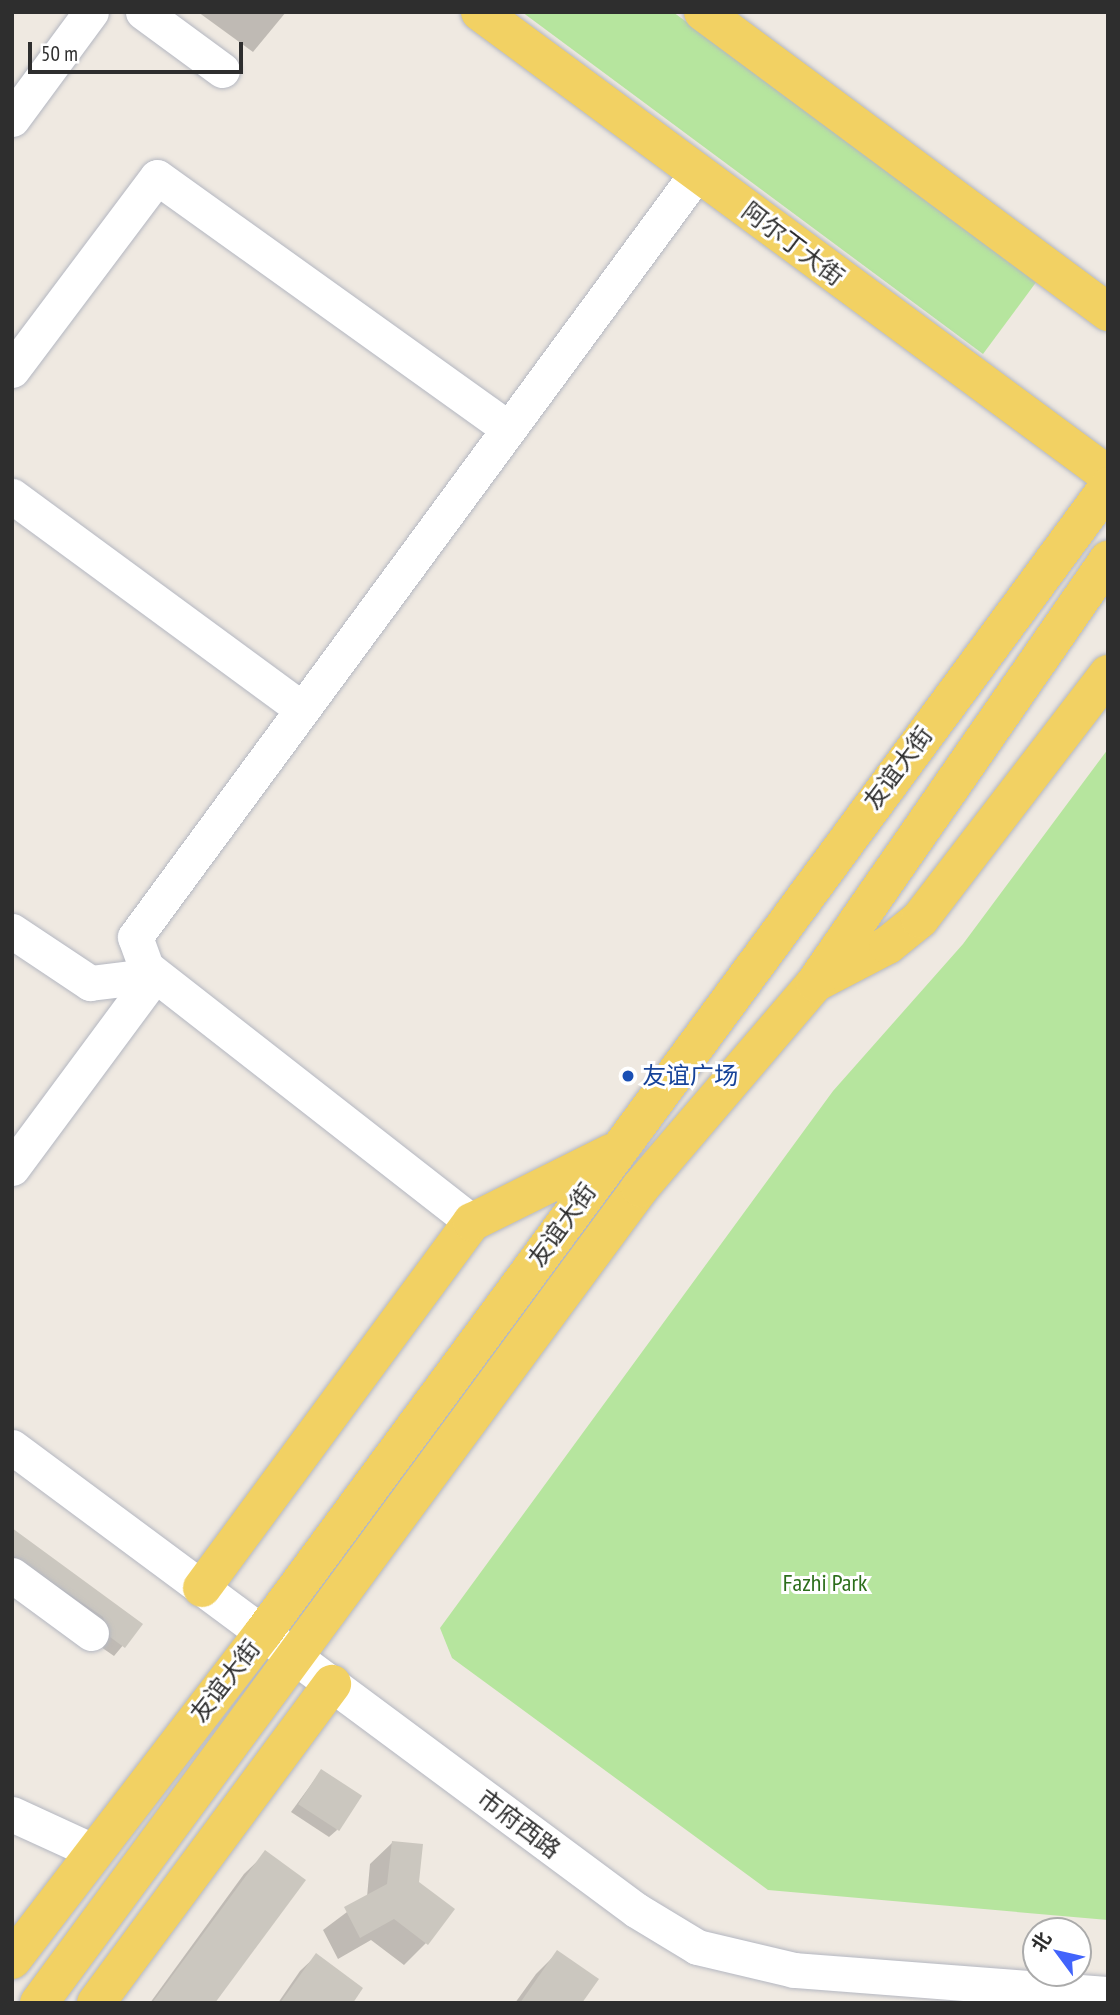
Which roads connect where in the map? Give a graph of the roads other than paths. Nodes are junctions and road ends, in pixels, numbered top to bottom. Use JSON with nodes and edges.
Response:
{"nodes":[{"id":1,"x":91,"y":12,"type":"edge"},
{"id":2,"x":143,"y":12,"type":"edge"},
{"id":3,"x":480,"y":12,"type":"edge"},
{"id":4,"x":703,"y":12,"type":"edge"},
{"id":5,"x":222,"y":70,"type":"dead end"},
{"id":6,"x":12,"y":119,"type":"edge"},
{"id":7,"x":697,"y":173,"type":"junction"},
{"id":8,"x":1108,"y":312,"type":"edge"},
{"id":9,"x":12,"y":370,"type":"edge"},
{"id":10,"x":506,"y":428,"type":"junction"},
{"id":11,"x":1108,"y":475,"type":"edge"},
{"id":12,"x":1108,"y":487,"type":"edge"},
{"id":13,"x":12,"y":496,"type":"edge"},
{"id":14,"x":1108,"y":560,"type":"edge"},
{"id":15,"x":1108,"y":674,"type":"edge"},
{"id":16,"x":299,"y":707,"type":"junction"},
{"id":17,"x":12,"y":931,"type":"edge"},
{"id":18,"x":155,"y":975,"type":"junction"},
{"id":19,"x":814,"y":983,"type":"junction"},
{"id":20,"x":616,"y":1151,"type":"junction"},
{"id":21,"x":12,"y":1168,"type":"edge"},
{"id":22,"x":472,"y":1222,"type":"junction"},
{"id":23,"x":12,"y":1447,"type":"edge"},
{"id":24,"x":12,"y":1575,"type":"edge"},
{"id":25,"x":202,"y":1588,"type":"junction"},
{"id":26,"x":91,"y":1633,"type":"dead end"},
{"id":27,"x":263,"y":1633,"type":"junction"},
{"id":28,"x":295,"y":1657,"type":"junction"},
{"id":29,"x":332,"y":1684,"type":"junction"},
{"id":30,"x":12,"y":1814,"type":"edge"},
{"id":31,"x":93,"y":1852,"type":"junction"},
{"id":32,"x":12,"y":1960,"type":"edge"},
{"id":33,"x":1108,"y":1994,"type":"edge"},
{"id":34,"x":39,"y":2003,"type":"edge"},
{"id":35,"x":96,"y":2003,"type":"edge"}],
"edges":[{"from":1,"to":6,"type":"street"},
{"from":2,"to":5,"type":"street"},
{"from":3,"to":7,"type":"main road","name":"阿尔丁大街"},
{"from":4,"to":8,"type":"main road"},
{"from":7,"to":10,"type":"street"},
{"from":7,"to":11,"type":"main road","name":"阿尔丁大街"},
{"from":9,"to":10,"type":"street"},
{"from":10,"to":16,"type":"street"},
{"from":12,"to":20,"type":"main road","name":"友谊大街"},
{"from":13,"to":16,"type":"street"},
{"from":14,"to":19,"type":"main road","name":"友谊大街"},
{"from":15,"to":19,"type":"main road"},
{"from":16,"to":18,"type":"street"},
{"from":17,"to":18,"type":"street"},
{"from":18,"to":21,"type":"street"},
{"from":18,"to":22,"type":"street"},
{"from":19,"to":28,"type":"main road","name":"友谊大街"},
{"from":20,"to":22,"type":"main road"},
{"from":20,"to":27,"type":"main road","name":"友谊大街"},
{"from":22,"to":25,"type":"main road"},
{"from":23,"to":25,"type":"street","name":"市府西路"},
{"from":24,"to":26,"type":"street"},
{"from":25,"to":27,"type":"street","name":"市府西路"},
{"from":27,"to":28,"type":"street","name":"市府西路"},
{"from":27,"to":31,"type":"main road","name":"友谊大街"},
{"from":28,"to":29,"type":"street","name":"市府西路"},
{"from":28,"to":34,"type":"main road","name":"友谊大街"},
{"from":29,"to":33,"type":"street","name":"市府西路"},
{"from":29,"to":35,"type":"main road"},
{"from":30,"to":31,"type":"street"},
{"from":31,"to":32,"type":"main road","name":"友谊大街"}]}
